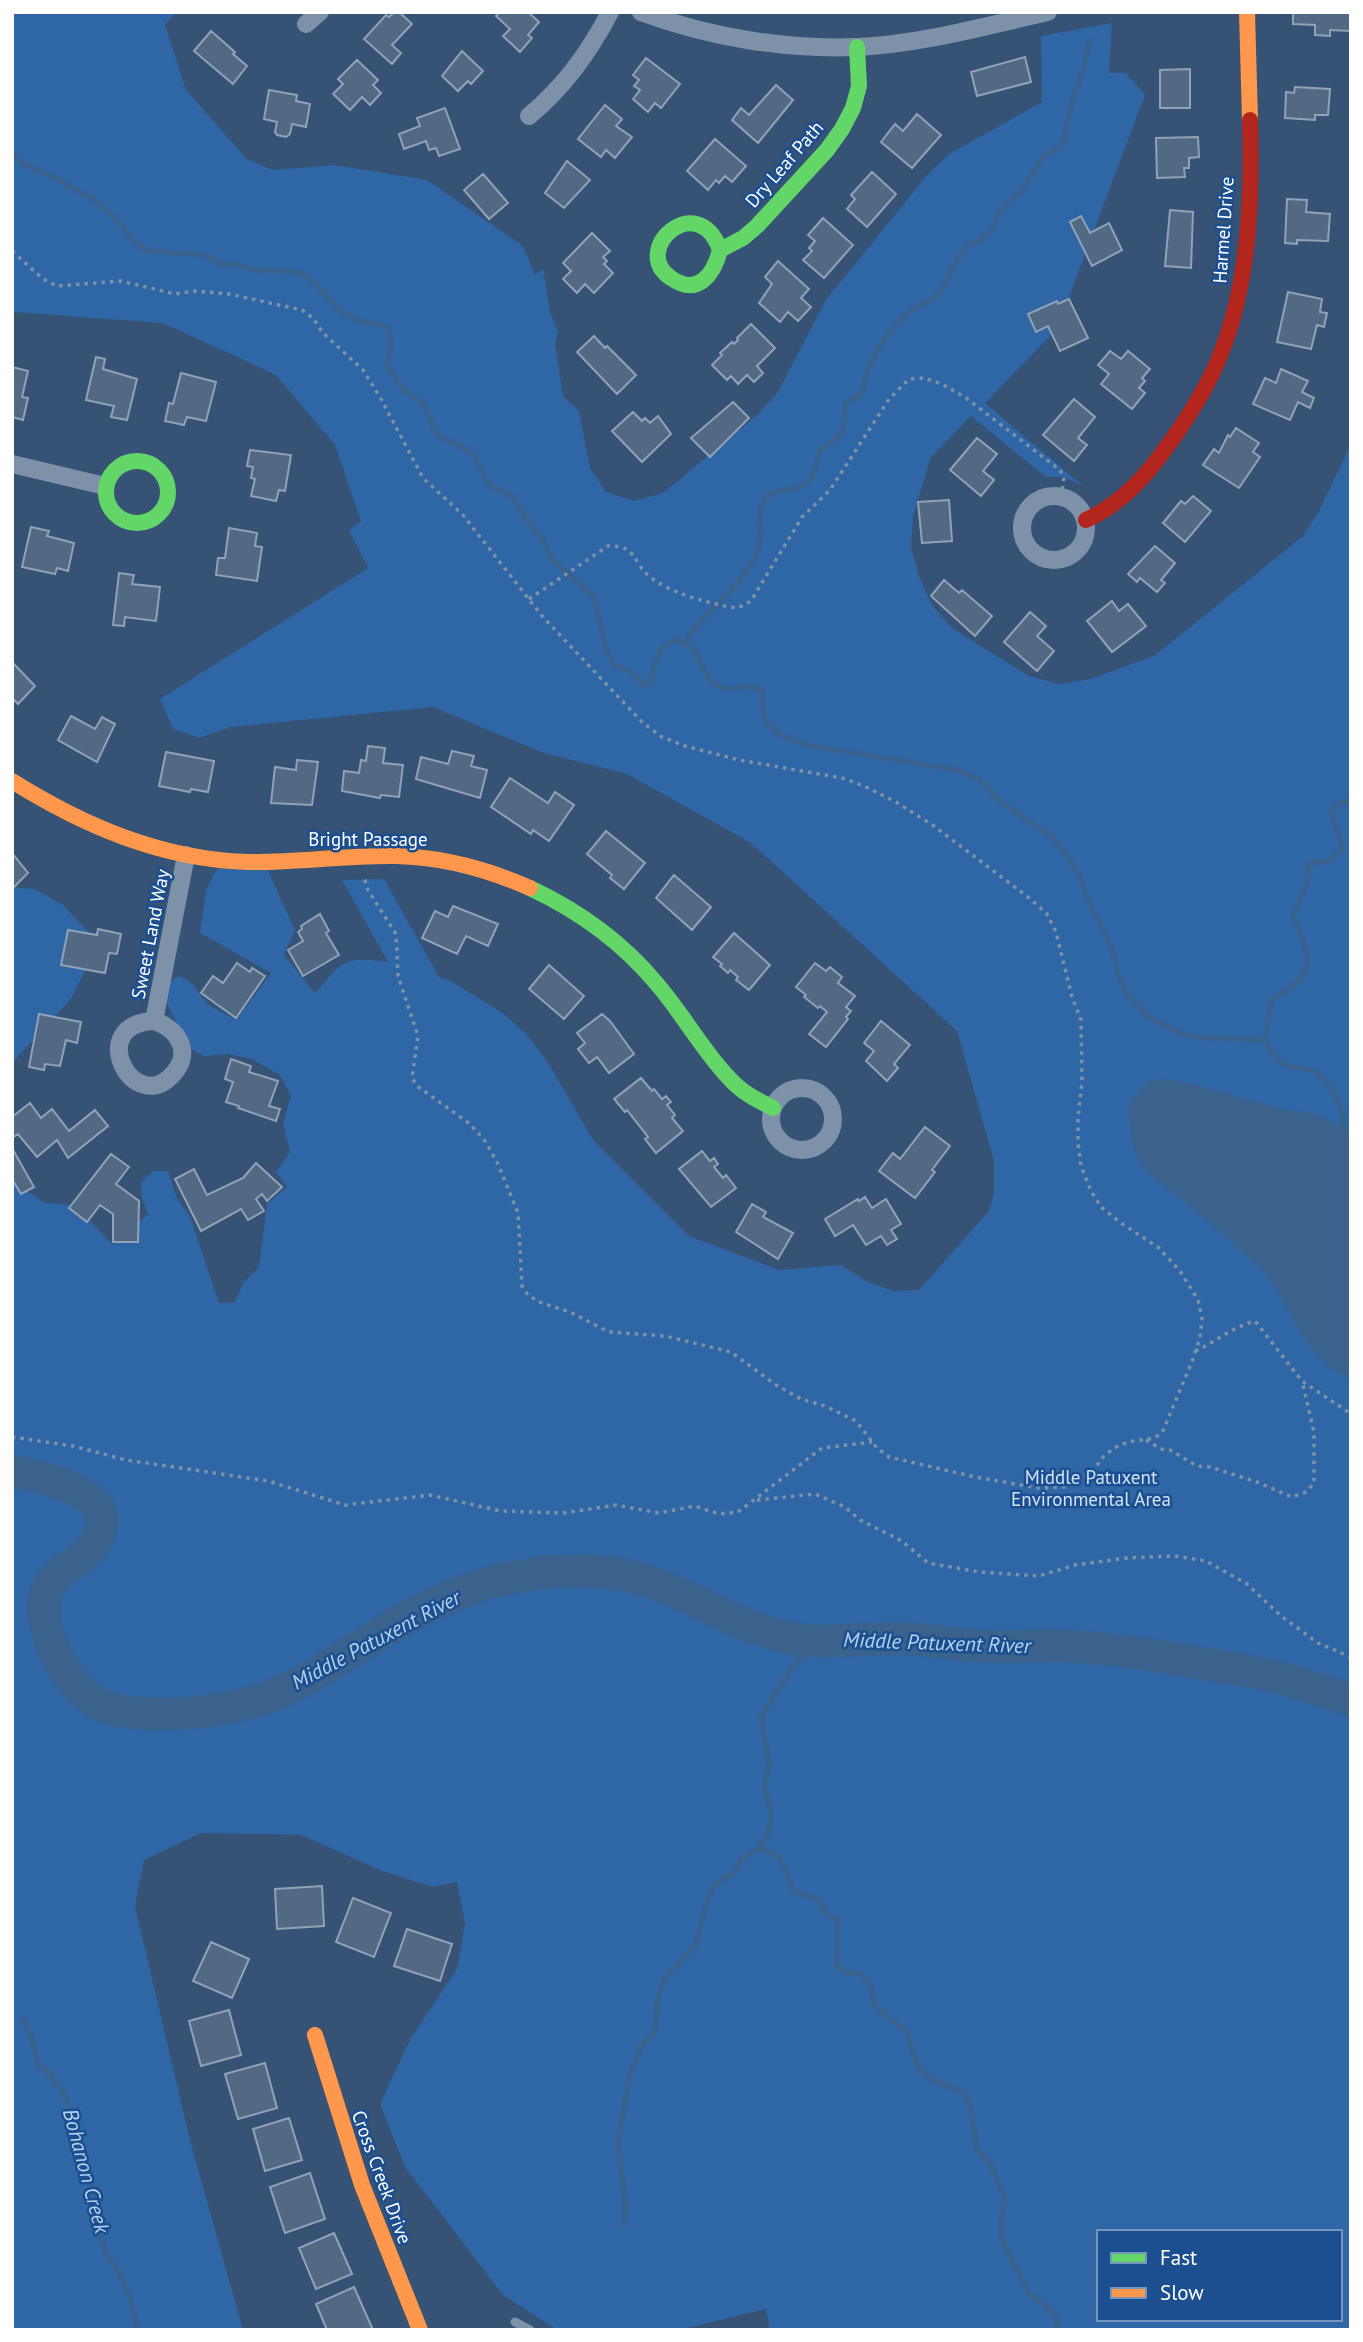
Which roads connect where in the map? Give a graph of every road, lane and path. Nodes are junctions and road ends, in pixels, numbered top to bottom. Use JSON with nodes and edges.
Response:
{"nodes":[{"id":1,"x":320,"y":12,"type":"edge"},
{"id":2,"x":610,"y":12,"type":"edge"},
{"id":3,"x":641,"y":12,"type":"edge"},
{"id":4,"x":1048,"y":12,"type":"edge"},
{"id":5,"x":1247,"y":12,"type":"edge"},
{"id":6,"x":306,"y":24,"type":"dead end"},
{"id":7,"x":857,"y":47,"type":"junction"},
{"id":8,"x":529,"y":116,"type":"dead end"},
{"id":9,"x":720,"y":250,"type":"dead end"},
{"id":10,"x":12,"y":251,"type":"edge"},
{"id":11,"x":12,"y":464,"type":"edge"},
{"id":12,"x":106,"y":486,"type":"dead end"},
{"id":13,"x":1061,"y":496,"type":"junction"},
{"id":14,"x":1086,"y":520,"type":"junction"},
{"id":15,"x":529,"y":599,"type":"junction"},
{"id":16,"x":12,"y":781,"type":"edge"},
{"id":17,"x":186,"y":855,"type":"junction"},
{"id":18,"x":363,"y":858,"type":"junction"},
{"id":19,"x":155,"y":1021,"type":"dead end"},
{"id":20,"x":773,"y":1108,"type":"dead end"},
{"id":21,"x":1195,"y":1351,"type":"junction"},
{"id":22,"x":1303,"y":1381,"type":"junction"},
{"id":23,"x":1351,"y":1414,"type":"edge"},
{"id":24,"x":12,"y":1437,"type":"edge"},
{"id":25,"x":1146,"y":1440,"type":"junction"},
{"id":26,"x":872,"y":1442,"type":"junction"},
{"id":27,"x":755,"y":1500,"type":"junction"},
{"id":28,"x":1351,"y":1657,"type":"edge"},
{"id":29,"x":316,"y":2035,"type":"dead end"},
{"id":30,"x":515,"y":2322,"type":"dead end"},
{"id":31,"x":420,"y":2330,"type":"edge"},
{"id":32,"x":530,"y":2330,"type":"edge"}],
"edges":[{"from":1,"to":6,"type":"street"},
{"from":2,"to":8,"type":"street"},
{"from":3,"to":7,"type":"street"},
{"from":4,"to":7,"type":"street"},
{"from":5,"to":14,"type":"street","name":"Harmel Drive"},
{"from":7,"to":9,"type":"street","name":"Dry Leaf Path"},
{"from":10,"to":15,"type":"path"},
{"from":11,"to":12,"type":"street"},
{"from":13,"to":14,"type":"street"},
{"from":13,"to":14,"type":"street"},
{"from":13,"to":15,"type":"path"},
{"from":15,"to":21,"type":"path"},
{"from":16,"to":17,"type":"street","name":"Bright Passage"},
{"from":17,"to":18,"type":"street","name":"Bright Passage"},
{"from":17,"to":19,"type":"street","name":"Sweet Land Way"},
{"from":18,"to":20,"type":"street","name":"Bright Passage"},
{"from":18,"to":26,"type":"path"},
{"from":21,"to":22,"type":"path"},
{"from":21,"to":25,"type":"path"},
{"from":22,"to":23,"type":"path"},
{"from":22,"to":25,"type":"path"},
{"from":24,"to":27,"type":"path"},
{"from":25,"to":26,"type":"path"},
{"from":26,"to":27,"type":"path"},
{"from":27,"to":28,"type":"path"},
{"from":29,"to":31,"type":"street","name":"Cross Creek Drive"},
{"from":30,"to":32,"type":"lane"}]}
